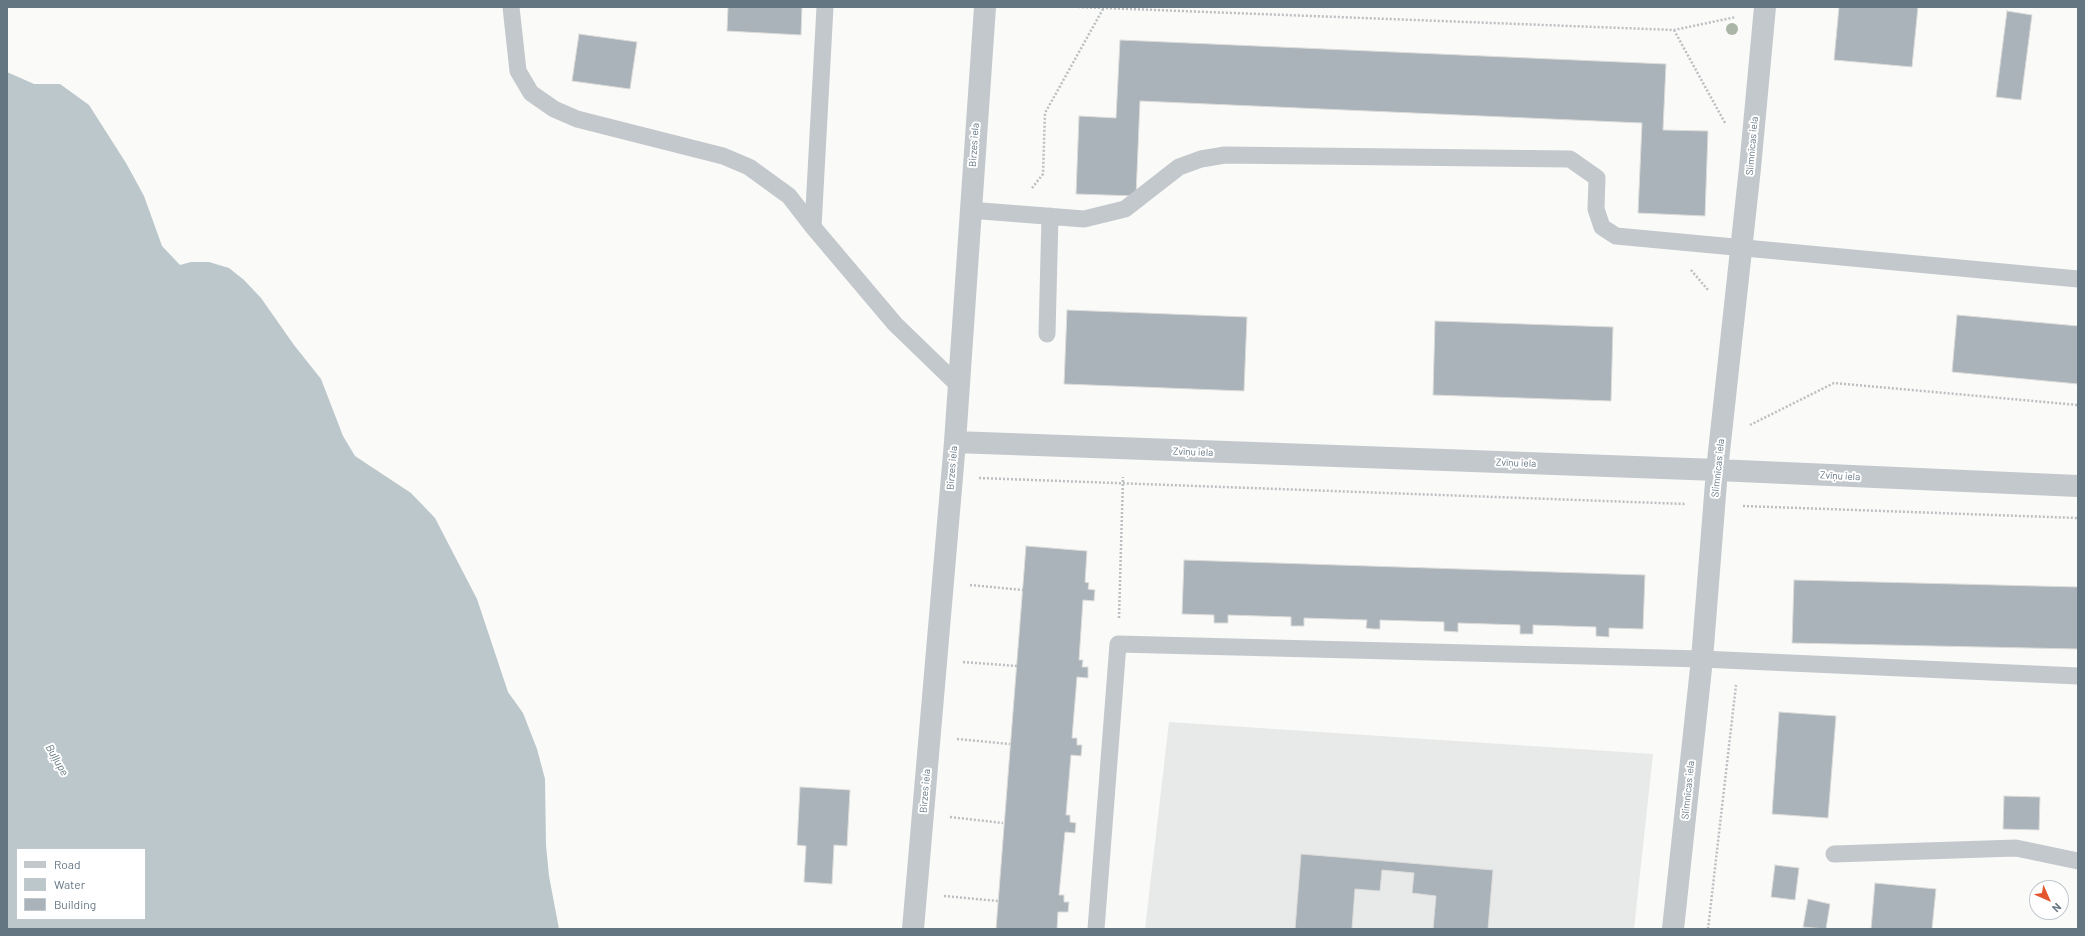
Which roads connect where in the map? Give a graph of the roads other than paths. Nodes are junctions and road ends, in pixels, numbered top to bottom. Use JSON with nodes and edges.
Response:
{"nodes":[{"id":1,"x":511,"y":7,"type":"edge"},
{"id":2,"x":825,"y":7,"type":"edge"},
{"id":3,"x":985,"y":7,"type":"edge"},
{"id":4,"x":1764,"y":9,"type":"edge"},
{"id":5,"x":969,"y":210,"type":"junction"},
{"id":6,"x":1050,"y":216,"type":"junction"},
{"id":7,"x":813,"y":227,"type":"junction"},
{"id":8,"x":1741,"y":249,"type":"junction"},
{"id":9,"x":2078,"y":279,"type":"edge"},
{"id":10,"x":1047,"y":334,"type":"dead end"},
{"id":11,"x":958,"y":385,"type":"junction"},
{"id":12,"x":955,"y":442,"type":"junction"},
{"id":13,"x":1717,"y":470,"type":"junction"},
{"id":14,"x":2078,"y":486,"type":"edge"},
{"id":15,"x":1702,"y":659,"type":"junction"},
{"id":16,"x":2078,"y":676,"type":"edge"},
{"id":17,"x":1834,"y":854,"type":"dead end"},
{"id":18,"x":2078,"y":861,"type":"edge"},
{"id":19,"x":913,"y":929,"type":"edge"},
{"id":20,"x":1096,"y":929,"type":"edge"},
{"id":21,"x":1673,"y":929,"type":"edge"}],
"edges":[{"from":1,"to":7,"type":"lane"},
{"from":2,"to":7,"type":"lane"},
{"from":3,"to":5,"type":"street","name":"Birzes iela"},
{"from":4,"to":8,"type":"street","name":"Slimnīcas iela"},
{"from":5,"to":6,"type":"lane"},
{"from":5,"to":11,"type":"street","name":"Birzes iela"},
{"from":6,"to":8,"type":"lane"},
{"from":6,"to":10,"type":"lane"},
{"from":7,"to":11,"type":"lane"},
{"from":8,"to":9,"type":"lane"},
{"from":8,"to":13,"type":"street","name":"Slimnīcas iela"},
{"from":11,"to":12,"type":"street","name":"Birzes iela"},
{"from":12,"to":13,"type":"street","name":"Zvīņu iela"},
{"from":12,"to":19,"type":"street","name":"Birzes iela"},
{"from":13,"to":14,"type":"street","name":"Zvīņu iela"},
{"from":13,"to":15,"type":"street","name":"Slimnīcas iela"},
{"from":15,"to":16,"type":"lane"},
{"from":15,"to":20,"type":"lane"},
{"from":15,"to":21,"type":"street","name":"Slimnīcas iela"},
{"from":17,"to":18,"type":"lane"}]}
